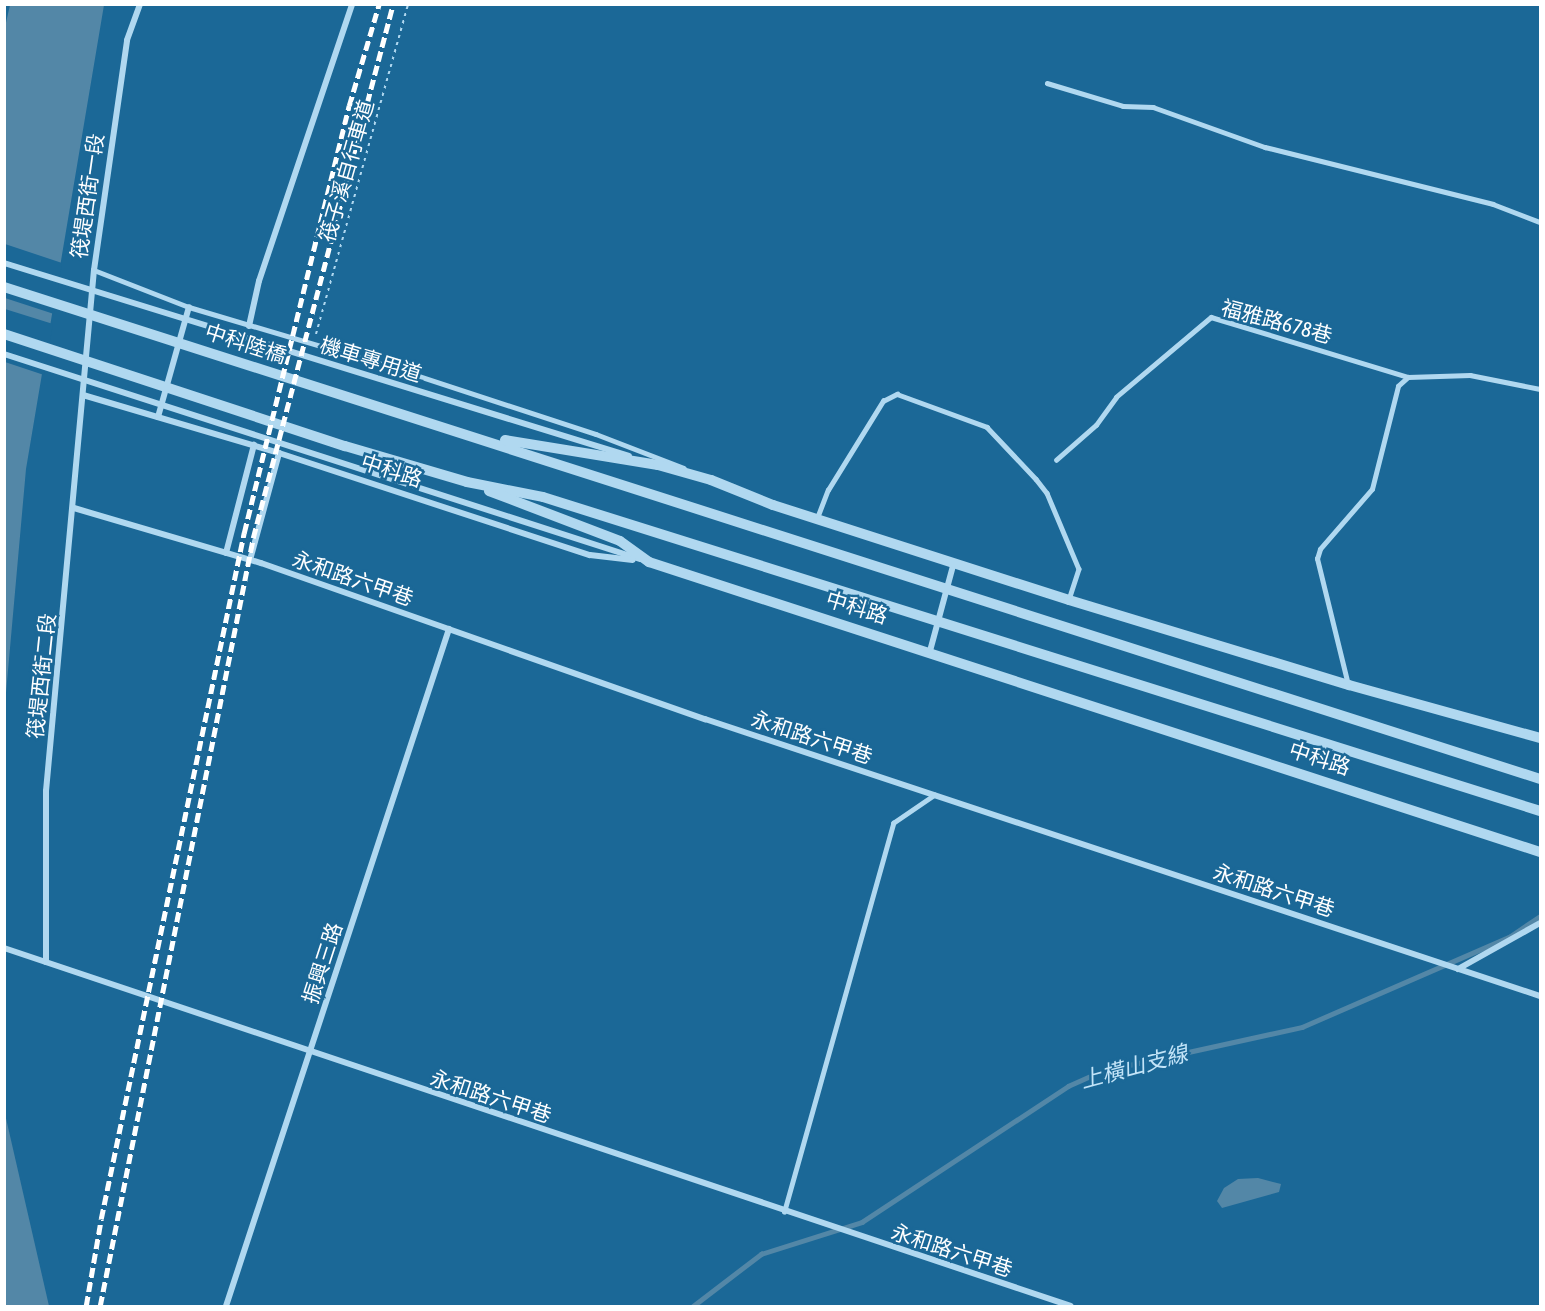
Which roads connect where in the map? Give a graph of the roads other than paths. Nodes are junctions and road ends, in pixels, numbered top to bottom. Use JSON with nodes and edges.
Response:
{"nodes":[{"id":1,"x":140,"y":4,"type":"edge"},
{"id":2,"x":352,"y":4,"type":"edge"},
{"id":3,"x":1047,"y":83,"type":"dead end"},
{"id":4,"x":1540,"y":222,"type":"edge"},
{"id":5,"x":4,"y":263,"type":"edge"},
{"id":6,"x":94,"y":270,"type":"junction"},
{"id":7,"x":4,"y":287,"type":"edge"},
{"id":8,"x":189,"y":307,"type":"junction"},
{"id":9,"x":249,"y":326,"type":"junction"},
{"id":10,"x":4,"y":334,"type":"edge"},
{"id":11,"x":4,"y":354,"type":"edge"},
{"id":12,"x":1408,"y":377,"type":"junction"},
{"id":13,"x":1540,"y":389,"type":"edge"},
{"id":14,"x":83,"y":395,"type":"junction"},
{"id":15,"x":158,"y":417,"type":"junction"},
{"id":16,"x":475,"y":435,"type":"junction"},
{"id":17,"x":254,"y":445,"type":"junction"},
{"id":18,"x":279,"y":453,"type":"junction"},
{"id":19,"x":1056,"y":460,"type":"dead end"},
{"id":20,"x":658,"y":465,"type":"junction"},
{"id":21,"x":711,"y":480,"type":"junction"},
{"id":22,"x":467,"y":482,"type":"junction"},
{"id":23,"x":74,"y":508,"type":"junction"},
{"id":24,"x":817,"y":519,"type":"junction"},
{"id":25,"x":226,"y":553,"type":"junction"},
{"id":26,"x":250,"y":560,"type":"junction"},
{"id":27,"x":649,"y":562,"type":"junction"},
{"id":28,"x":954,"y":562,"type":"junction"},
{"id":29,"x":949,"y":589,"type":"junction"},
{"id":30,"x":1070,"y":600,"type":"junction"},
{"id":31,"x":938,"y":624,"type":"junction"},
{"id":32,"x":449,"y":629,"type":"junction"},
{"id":33,"x":930,"y":651,"type":"junction"},
{"id":34,"x":1348,"y":685,"type":"junction"},
{"id":35,"x":1540,"y":738,"type":"edge"},
{"id":36,"x":1540,"y":779,"type":"edge"},
{"id":37,"x":935,"y":795,"type":"junction"},
{"id":38,"x":1540,"y":811,"type":"edge"},
{"id":39,"x":1540,"y":852,"type":"edge"},
{"id":40,"x":1540,"y":923,"type":"edge"},
{"id":41,"x":4,"y":948,"type":"edge"},
{"id":42,"x":46,"y":962,"type":"junction"},
{"id":43,"x":1458,"y":969,"type":"junction"},
{"id":44,"x":1540,"y":996,"type":"edge"},
{"id":45,"x":310,"y":1053,"type":"junction"},
{"id":46,"x":784,"y":1212,"type":"junction"},
{"id":47,"x":226,"y":1306,"type":"edge"},
{"id":48,"x":1071,"y":1306,"type":"edge"}],
"edges":[{"from":1,"to":6,"type":"street","name":"筏堤西街一段"},
{"from":2,"to":9,"type":"street"},
{"from":3,"to":4,"type":"lane"},
{"from":5,"to":20,"type":"street","name":"機車專用道"},
{"from":6,"to":8,"type":"lane"},
{"from":6,"to":14,"type":"street","name":"筏堤西街一段"},
{"from":7,"to":16,"type":"street","name":"中科陸橋"},
{"from":8,"to":9,"type":"lane"},
{"from":8,"to":15,"type":"street"},
{"from":9,"to":21,"type":"lane"},
{"from":10,"to":22,"type":"street"},
{"from":11,"to":27,"type":"street"},
{"from":12,"to":13,"type":"lane","name":"福雅路678巷"},
{"from":12,"to":19,"type":"lane","name":"福雅路678巷"},
{"from":12,"to":34,"type":"lane"},
{"from":14,"to":15,"type":"street","name":"中科路"},
{"from":14,"to":23,"type":"street","name":"筏堤西街二段"},
{"from":15,"to":17,"type":"street","name":"中科路"},
{"from":16,"to":20,"type":"street"},
{"from":16,"to":29,"type":"street"},
{"from":17,"to":18,"type":"street","name":"中科路"},
{"from":17,"to":25,"type":"street"},
{"from":18,"to":26,"type":"street"},
{"from":18,"to":27,"type":"street","name":"中科路"},
{"from":20,"to":21,"type":"street"},
{"from":21,"to":24,"type":"street"},
{"from":22,"to":27,"type":"street"},
{"from":22,"to":31,"type":"street","name":"中科路"},
{"from":23,"to":25,"type":"street","name":"永和路六甲巷"},
{"from":23,"to":42,"type":"street","name":"筏堤西街二段"},
{"from":24,"to":28,"type":"street"},
{"from":24,"to":30,"type":"lane"},
{"from":25,"to":26,"type":"street","name":"永和路六甲巷"},
{"from":26,"to":32,"type":"street","name":"永和路六甲巷"},
{"from":27,"to":33,"type":"street","name":"中科路"},
{"from":28,"to":29,"type":"street"},
{"from":28,"to":30,"type":"street"},
{"from":29,"to":31,"type":"street"},
{"from":29,"to":36,"type":"street"},
{"from":30,"to":34,"type":"street"},
{"from":31,"to":33,"type":"street"},
{"from":31,"to":38,"type":"street","name":"中科路"},
{"from":32,"to":37,"type":"street","name":"永和路六甲巷"},
{"from":32,"to":45,"type":"street","name":"振興三路"},
{"from":33,"to":39,"type":"street","name":"中科路"},
{"from":34,"to":35,"type":"street"},
{"from":37,"to":43,"type":"street","name":"永和路六甲巷"},
{"from":37,"to":46,"type":"lane"},
{"from":40,"to":43,"type":"street"},
{"from":41,"to":42,"type":"street","name":"永和路六甲巷"},
{"from":42,"to":45,"type":"street","name":"永和路六甲巷"},
{"from":43,"to":44,"type":"street","name":"永和路六甲巷"},
{"from":45,"to":46,"type":"street","name":"永和路六甲巷"},
{"from":45,"to":47,"type":"street","name":"振興三路"},
{"from":46,"to":48,"type":"street","name":"永和路六甲巷"}]}
